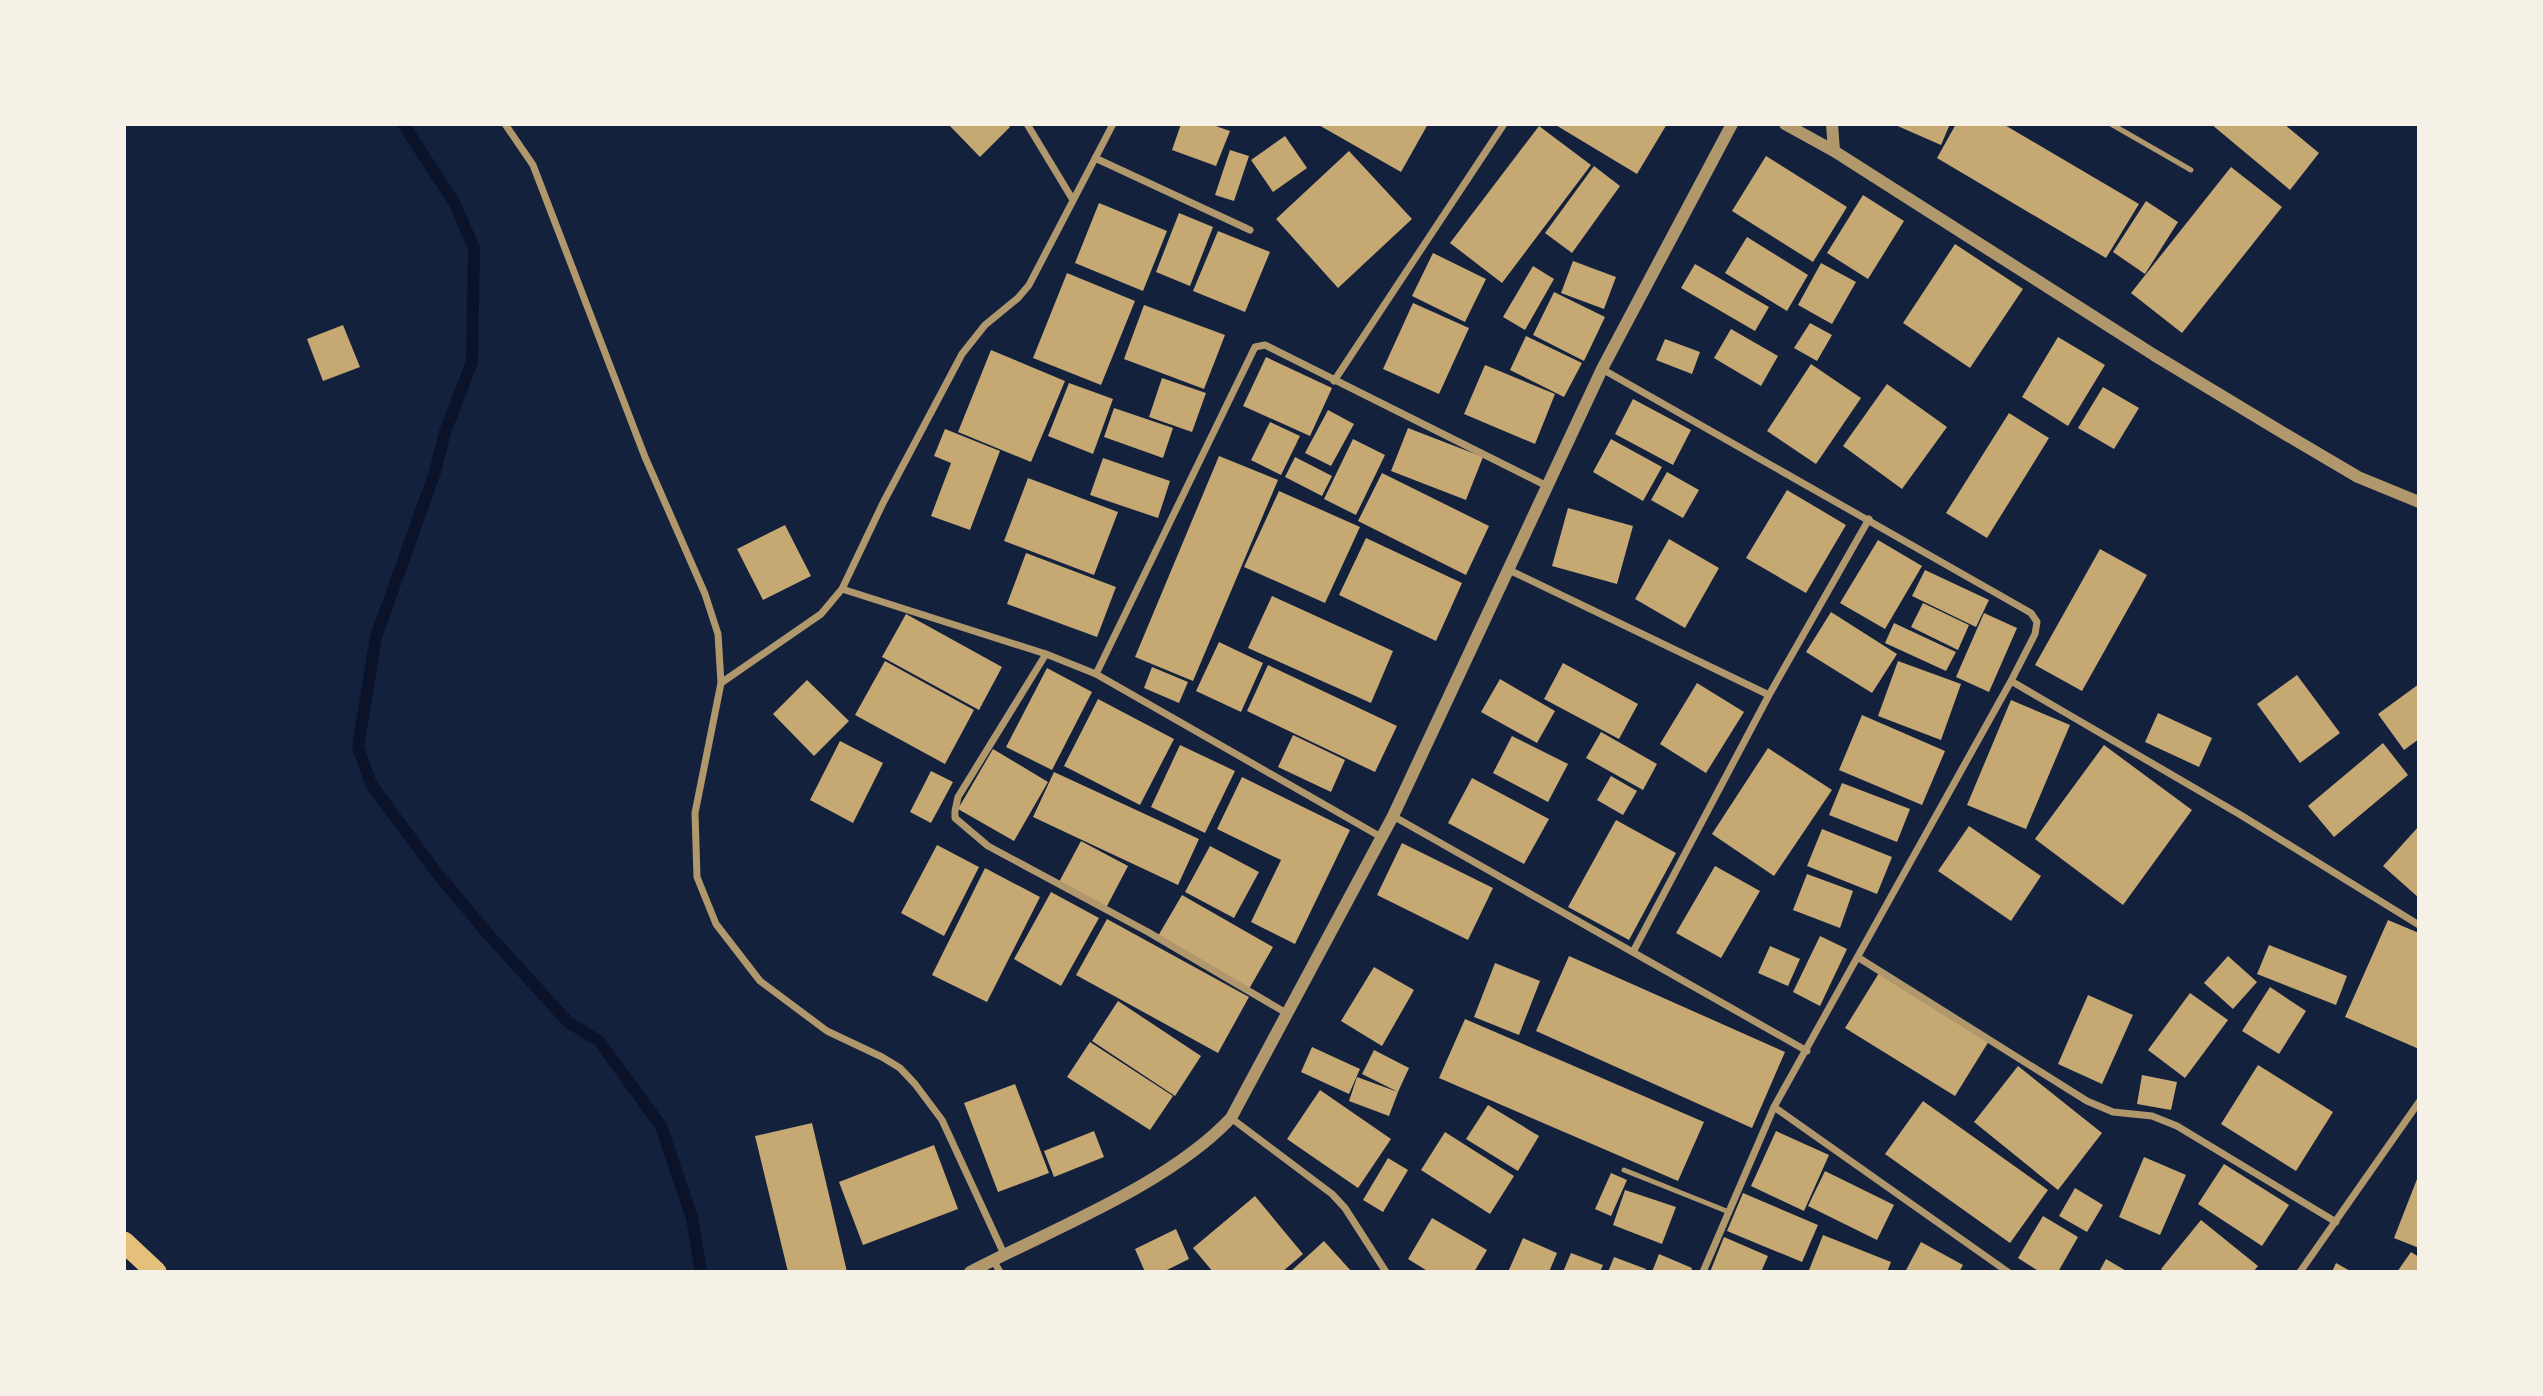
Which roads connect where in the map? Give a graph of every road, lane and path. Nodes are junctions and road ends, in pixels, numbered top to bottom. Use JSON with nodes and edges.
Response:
{"nodes":[{"id":1,"x":505,"y":124,"type":"edge"},
{"id":2,"x":1027,"y":124,"type":"edge"},
{"id":3,"x":1113,"y":124,"type":"edge"},
{"id":4,"x":1504,"y":124,"type":"edge"},
{"id":5,"x":1732,"y":124,"type":"edge"},
{"id":6,"x":1785,"y":124,"type":"edge"},
{"id":7,"x":1832,"y":124,"type":"edge"},
{"id":8,"x":2112,"y":124,"type":"edge"},
{"id":9,"x":1834,"y":151,"type":"junction"},
{"id":10,"x":1095,"y":158,"type":"junction"},
{"id":11,"x":2191,"y":170,"type":"dead end"},
{"id":12,"x":1073,"y":200,"type":"junction"},
{"id":13,"x":1250,"y":230,"type":"dead end"},
{"id":14,"x":1602,"y":369,"type":"junction"},
{"id":15,"x":1334,"y":381,"type":"junction"},
{"id":16,"x":1547,"y":486,"type":"junction"},
{"id":17,"x":2419,"y":502,"type":"edge"},
{"id":18,"x":1869,"y":519,"type":"junction"},
{"id":19,"x":1509,"y":570,"type":"junction"},
{"id":20,"x":842,"y":589,"type":"junction"},
{"id":21,"x":1046,"y":654,"type":"junction"},
{"id":22,"x":1096,"y":674,"type":"junction"},
{"id":23,"x":2011,"y":681,"type":"junction"},
{"id":24,"x":721,"y":683,"type":"junction"},
{"id":25,"x":1769,"y":695,"type":"junction"},
{"id":26,"x":1393,"y":816,"type":"junction"},
{"id":27,"x":1381,"y":837,"type":"junction"},
{"id":28,"x":2419,"y":925,"type":"edge"},
{"id":29,"x":1633,"y":952,"type":"junction"},
{"id":30,"x":1859,"y":958,"type":"junction"},
{"id":31,"x":1288,"y":1014,"type":"junction"},
{"id":32,"x":1807,"y":1051,"type":"junction"},
{"id":33,"x":2419,"y":1102,"type":"edge"},
{"id":34,"x":1774,"y":1107,"type":"junction"},
{"id":35,"x":1231,"y":1118,"type":"junction"},
{"id":36,"x":1624,"y":1170,"type":"dead end"},
{"id":37,"x":1729,"y":1212,"type":"junction"},
{"id":38,"x":2336,"y":1222,"type":"junction"},
{"id":39,"x":124,"y":1242,"type":"edge"},
{"id":40,"x":998,"y":1257,"type":"junction"},
{"id":41,"x":156,"y":1272,"type":"edge"},
{"id":42,"x":970,"y":1272,"type":"edge"},
{"id":43,"x":1000,"y":1272,"type":"edge"},
{"id":44,"x":1386,"y":1272,"type":"edge"},
{"id":45,"x":1703,"y":1272,"type":"edge"},
{"id":46,"x":2008,"y":1272,"type":"edge"},
{"id":47,"x":2300,"y":1272,"type":"edge"}],
"edges":[{"from":1,"to":24,"type":"street"},
{"from":2,"to":12,"type":"street"},
{"from":3,"to":10,"type":"street"},
{"from":4,"to":15,"type":"street"},
{"from":5,"to":14,"type":"street"},
{"from":6,"to":9,"type":"street"},
{"from":7,"to":9,"type":"street"},
{"from":8,"to":11,"type":"lane"},
{"from":9,"to":17,"type":"street"},
{"from":10,"to":12,"type":"street"},
{"from":10,"to":13,"type":"street"},
{"from":12,"to":20,"type":"street"},
{"from":14,"to":16,"type":"street"},
{"from":14,"to":18,"type":"street"},
{"from":15,"to":16,"type":"street"},
{"from":15,"to":22,"type":"street"},
{"from":16,"to":19,"type":"street"},
{"from":18,"to":23,"type":"street"},
{"from":18,"to":25,"type":"street"},
{"from":19,"to":25,"type":"street"},
{"from":19,"to":26,"type":"street"},
{"from":20,"to":21,"type":"street"},
{"from":20,"to":24,"type":"street"},
{"from":21,"to":22,"type":"street"},
{"from":21,"to":31,"type":"street"},
{"from":22,"to":27,"type":"street"},
{"from":23,"to":28,"type":"street"},
{"from":23,"to":30,"type":"street"},
{"from":24,"to":40,"type":"street"},
{"from":25,"to":29,"type":"street"},
{"from":26,"to":27,"type":"street"},
{"from":26,"to":29,"type":"street"},
{"from":27,"to":31,"type":"street"},
{"from":29,"to":32,"type":"street"},
{"from":30,"to":32,"type":"street"},
{"from":30,"to":38,"type":"street"},
{"from":31,"to":35,"type":"street"},
{"from":32,"to":34,"type":"street"},
{"from":33,"to":38,"type":"street"},
{"from":34,"to":37,"type":"street"},
{"from":34,"to":46,"type":"street"},
{"from":35,"to":40,"type":"street"},
{"from":35,"to":44,"type":"street"},
{"from":36,"to":37,"type":"lane"},
{"from":37,"to":45,"type":"street"},
{"from":38,"to":47,"type":"street"},
{"from":39,"to":41,"type":"highway"},
{"from":40,"to":42,"type":"street"},
{"from":40,"to":43,"type":"street"}]}
